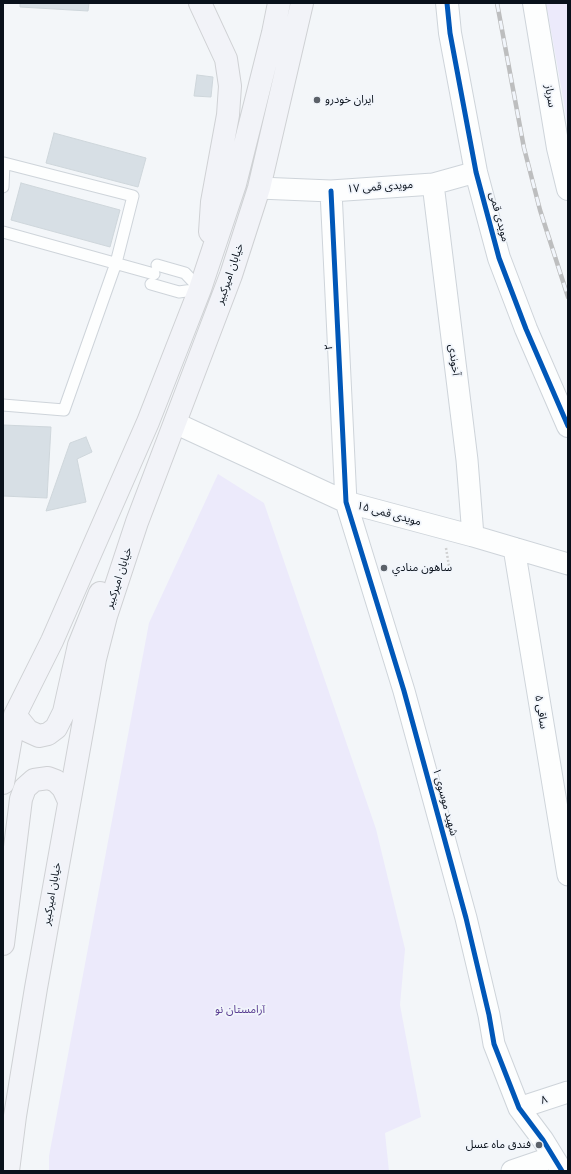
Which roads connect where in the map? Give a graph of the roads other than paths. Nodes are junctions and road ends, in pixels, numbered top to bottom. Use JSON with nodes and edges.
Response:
{"nodes":[{"id":1,"x":200,"y":3,"type":"edge"},
{"id":2,"x":279,"y":3,"type":"edge"},
{"id":3,"x":302,"y":3,"type":"edge"},
{"id":4,"x":447,"y":3,"type":"edge"},
{"id":5,"x":534,"y":3,"type":"edge"},
{"id":6,"x":476,"y":172,"type":"junction"},
{"id":7,"x":433,"y":184,"type":"junction"},
{"id":8,"x":3,"y":187,"type":"edge"},
{"id":9,"x":259,"y":188,"type":"junction"},
{"id":10,"x":568,"y":189,"type":"edge"},
{"id":11,"x":331,"y":191,"type":"junction"},
{"id":12,"x":3,"y":232,"type":"edge"},
{"id":13,"x":116,"y":263,"type":"junction"},
{"id":14,"x":208,"y":267,"type":"junction"},
{"id":15,"x":154,"y":275,"type":"junction"},
{"id":16,"x":200,"y":289,"type":"junction"},
{"id":17,"x":3,"y":405,"type":"edge"},
{"id":18,"x":175,"y":423,"type":"junction"},
{"id":19,"x":568,"y":426,"type":"edge"},
{"id":20,"x":346,"y":502,"type":"junction"},
{"id":21,"x":137,"y":522,"type":"junction"},
{"id":22,"x":473,"y":536,"type":"junction"},
{"id":23,"x":514,"y":548,"type":"junction"},
{"id":24,"x":568,"y":564,"type":"edge"},
{"id":25,"x":9,"y":720,"type":"edge"},
{"id":26,"x":3,"y":783,"type":"edge"},
{"id":27,"x":69,"y":801,"type":"junction"},
{"id":28,"x":568,"y":875,"type":"edge"},
{"id":29,"x":3,"y":944,"type":"edge"},
{"id":30,"x":568,"y":1092,"type":"edge"},
{"id":31,"x":519,"y":1108,"type":"junction"},
{"id":32,"x":558,"y":1164,"type":"edge"},
{"id":33,"x":8,"y":1171,"type":"edge"},
{"id":34,"x":512,"y":1171,"type":"edge"}],
"edges":[{"from":1,"to":14,"type":"main road"},
{"from":2,"to":14,"type":"main road"},
{"from":3,"to":9,"type":"main road","name":"خیابان امیرکبیر"},
{"from":4,"to":6,"type":"street","name":"مویدی قمی"},
{"from":5,"to":10,"type":"street","name":"سرباز"},
{"from":6,"to":7,"type":"street","name":"مویدی قمی ۱۷"},
{"from":6,"to":19,"type":"street","name":"مویدی قمی"},
{"from":7,"to":11,"type":"street","name":"مویدی قمی ۱۷"},
{"from":7,"to":22,"type":"street","name":"آخوندی"},
{"from":8,"to":13,"type":"lane"},
{"from":9,"to":11,"type":"street","name":"مویدی قمی ۱۷"},
{"from":9,"to":18,"type":"main road","name":"خیابان امیرکبیر"},
{"from":11,"to":20,"type":"street","name":"۲"},
{"from":12,"to":13,"type":"lane"},
{"from":13,"to":15,"type":"lane"},
{"from":13,"to":17,"type":"lane"},
{"from":14,"to":16,"type":"main road"},
{"from":15,"to":16,"type":"lane"},
{"from":15,"to":16,"type":"lane"},
{"from":16,"to":25,"type":"main road"},
{"from":18,"to":20,"type":"street","name":"مویدی قمی ۱۵"},
{"from":18,"to":21,"type":"main road","name":"خیابان امیرکبیر"},
{"from":20,"to":22,"type":"street","name":"مویدی قمی ۱۵"},
{"from":20,"to":31,"type":"street","name":"شهید موسوی ۱"},
{"from":21,"to":25,"type":"main road"},
{"from":21,"to":27,"type":"main road","name":"خیابان امیرکبیر"},
{"from":22,"to":23,"type":"street","name":"مویدی قمی ۱۵"},
{"from":23,"to":24,"type":"street","name":"مویدی قمی ۱۵"},
{"from":23,"to":28,"type":"street","name":"ساقی ۵"},
{"from":25,"to":26,"type":"main road"},
{"from":27,"to":29,"type":"main road"},
{"from":27,"to":33,"type":"main road","name":"خیابان امیرکبیر"},
{"from":30,"to":31,"type":"street","name":"۸"},
{"from":31,"to":32,"type":"street","name":"شهید موسوی ۱"},
{"from":32,"to":34,"type":"street"}]}
